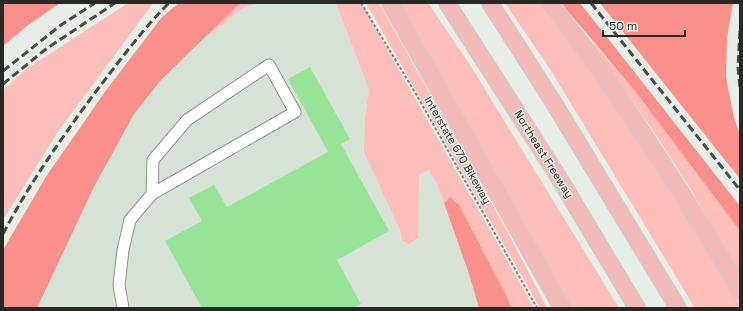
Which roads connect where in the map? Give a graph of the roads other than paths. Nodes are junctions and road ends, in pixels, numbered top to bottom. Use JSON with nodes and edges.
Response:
{"nodes":[{"id":1,"x":390,"y":3,"type":"edge"},
{"id":2,"x":448,"y":3,"type":"edge"},
{"id":3,"x":490,"y":3,"type":"edge"},
{"id":4,"x":552,"y":3,"type":"edge"},
{"id":5,"x":152,"y":194,"type":"junction"},
{"id":6,"x":740,"y":290,"type":"edge"},
{"id":7,"x":123,"y":308,"type":"edge"},
{"id":8,"x":562,"y":308,"type":"edge"},
{"id":9,"x":637,"y":308,"type":"edge"},
{"id":10,"x":678,"y":308,"type":"edge"}],
"edges":[{"from":1,"to":8,"type":"highway"},
{"from":2,"to":9,"type":"highway","name":"Northeast Freeway"},
{"from":3,"to":10,"type":"highway"},
{"from":4,"to":6,"type":"highway"},
{"from":5,"to":5,"type":"lane"},
{"from":5,"to":7,"type":"lane"}]}
